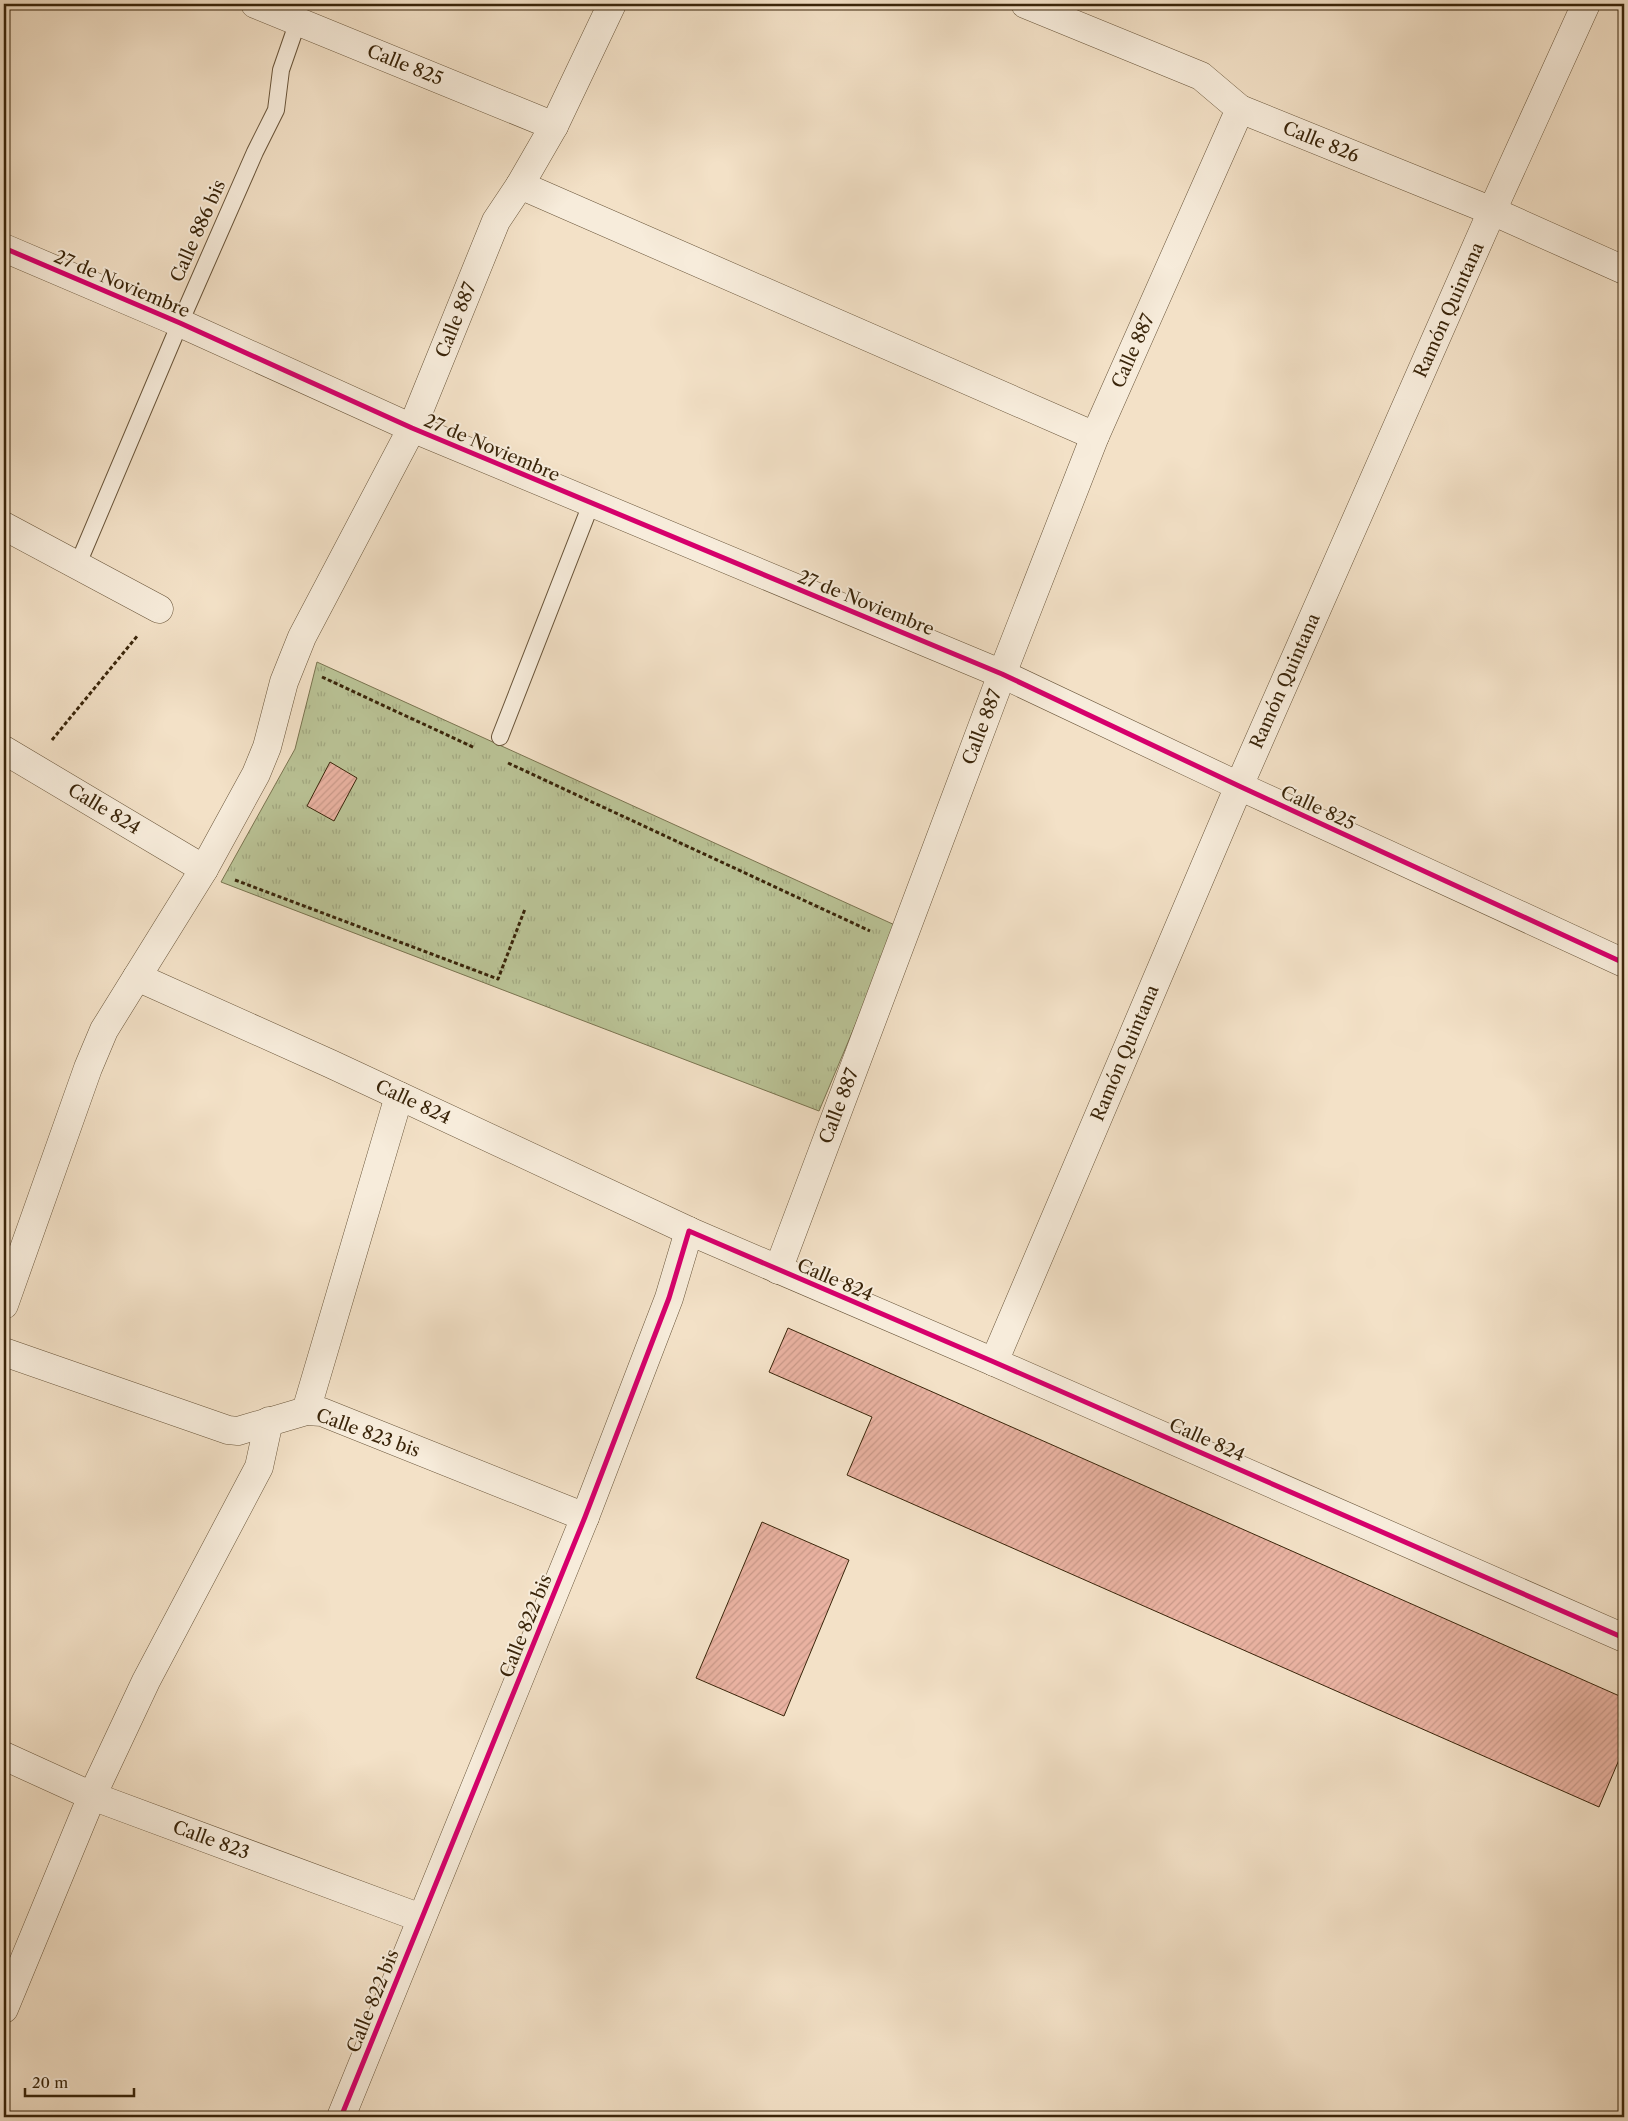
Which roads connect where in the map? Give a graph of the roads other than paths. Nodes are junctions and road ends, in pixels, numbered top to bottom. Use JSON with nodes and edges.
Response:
{"nodes":[{"id":1,"x":255,"y":4,"type":"edge"},
{"id":2,"x":612,"y":4,"type":"edge"},
{"id":3,"x":1025,"y":4,"type":"edge"},
{"id":4,"x":1586,"y":4,"type":"edge"},
{"id":5,"x":298,"y":21,"type":"junction"},
{"id":6,"x":1240,"y":109,"type":"junction"},
{"id":7,"x":554,"y":126,"type":"junction"},
{"id":8,"x":520,"y":185,"type":"junction"},
{"id":9,"x":1492,"y":211,"type":"junction"},
{"id":10,"x":4,"y":248,"type":"edge"},
{"id":11,"x":1624,"y":270,"type":"edge"},
{"id":12,"x":180,"y":323,"type":"junction"},
{"id":13,"x":412,"y":428,"type":"junction"},
{"id":14,"x":1096,"y":436,"type":"junction"},
{"id":15,"x":591,"y":504,"type":"junction"},
{"id":16,"x":4,"y":526,"type":"edge"},
{"id":17,"x":78,"y":564,"type":"junction"},
{"id":18,"x":160,"y":609,"type":"road end"},
{"id":19,"x":1002,"y":674,"type":"junction"},
{"id":20,"x":500,"y":737,"type":"dead end"},
{"id":21,"x":4,"y":750,"type":"edge"},
{"id":22,"x":1239,"y":786,"type":"junction"},
{"id":23,"x":204,"y":869,"type":"junction"},
{"id":24,"x":1624,"y":963,"type":"edge"},
{"id":25,"x":137,"y":976,"type":"junction"},
{"id":26,"x":399,"y":1096,"type":"junction"},
{"id":27,"x":689,"y":1231,"type":"junction"},
{"id":28,"x":778,"y":1270,"type":"junction"},
{"id":29,"x":4,"y":1304,"type":"edge"},
{"id":30,"x":4,"y":1352,"type":"edge"},
{"id":31,"x":994,"y":1362,"type":"junction"},
{"id":32,"x":306,"y":1411,"type":"junction"},
{"id":33,"x":269,"y":1421,"type":"junction"},
{"id":34,"x":585,"y":1517,"type":"junction"},
{"id":35,"x":1624,"y":1638,"type":"edge"},
{"id":36,"x":4,"y":1756,"type":"edge"},
{"id":37,"x":92,"y":1796,"type":"junction"},
{"id":38,"x":420,"y":1918,"type":"junction"},
{"id":39,"x":4,"y":2009,"type":"edge"},
{"id":40,"x":341,"y":2117,"type":"edge"}],
"edges":[{"from":1,"to":5,"type":"street","name":"Calle 825"},
{"from":2,"to":7,"type":"street","name":"Calle 887"},
{"from":3,"to":6,"type":"street","name":"Calle 826"},
{"from":4,"to":9,"type":"street","name":"Ramón Quintana"},
{"from":5,"to":7,"type":"street","name":"Calle 825"},
{"from":5,"to":12,"type":"lane","name":"Calle 886 bis"},
{"from":6,"to":9,"type":"street","name":"Calle 826"},
{"from":6,"to":14,"type":"street","name":"Calle 887"},
{"from":7,"to":8,"type":"street","name":"Calle 887"},
{"from":8,"to":13,"type":"street","name":"Calle 887"},
{"from":8,"to":14,"type":"street"},
{"from":9,"to":11,"type":"street","name":"Calle 826"},
{"from":9,"to":22,"type":"street","name":"Ramón Quintana"},
{"from":10,"to":12,"type":"street","name":"27 de Noviembre"},
{"from":12,"to":13,"type":"street","name":"27 de Noviembre"},
{"from":12,"to":17,"type":"lane","name":"Calle 886 bis"},
{"from":13,"to":15,"type":"street","name":"27 de Noviembre"},
{"from":13,"to":23,"type":"street","name":"Calle 887"},
{"from":14,"to":19,"type":"street","name":"Calle 887"},
{"from":15,"to":19,"type":"street","name":"27 de Noviembre"},
{"from":15,"to":20,"type":"lane"},
{"from":16,"to":17,"type":"street"},
{"from":17,"to":18,"type":"street"},
{"from":19,"to":22,"type":"street","name":"Calle 825"},
{"from":19,"to":28,"type":"street","name":"Calle 887"},
{"from":21,"to":23,"type":"street","name":"Calle 824"},
{"from":22,"to":24,"type":"street","name":"Calle 825"},
{"from":22,"to":31,"type":"street","name":"Ramón Quintana"},
{"from":23,"to":25,"type":"street","name":"Calle 887"},
{"from":25,"to":26,"type":"street","name":"Calle 824"},
{"from":25,"to":29,"type":"street","name":"Calle 887"},
{"from":26,"to":27,"type":"street","name":"Calle 824"},
{"from":26,"to":32,"type":"street"},
{"from":27,"to":28,"type":"street"},
{"from":27,"to":34,"type":"street","name":"Calle 822 bis"},
{"from":28,"to":31,"type":"street","name":"Calle 824"},
{"from":30,"to":33,"type":"street","name":"Calle 823 bis"},
{"from":31,"to":35,"type":"street","name":"Calle 824"},
{"from":32,"to":33,"type":"street","name":"Calle 823 bis"},
{"from":32,"to":34,"type":"street","name":"Calle 823 bis"},
{"from":33,"to":37,"type":"street"},
{"from":34,"to":38,"type":"street","name":"Calle 822 bis"},
{"from":36,"to":37,"type":"street","name":"Calle 823"},
{"from":37,"to":38,"type":"street","name":"Calle 823"},
{"from":37,"to":39,"type":"street"},
{"from":38,"to":40,"type":"street","name":"Calle 822 bis"}]}
